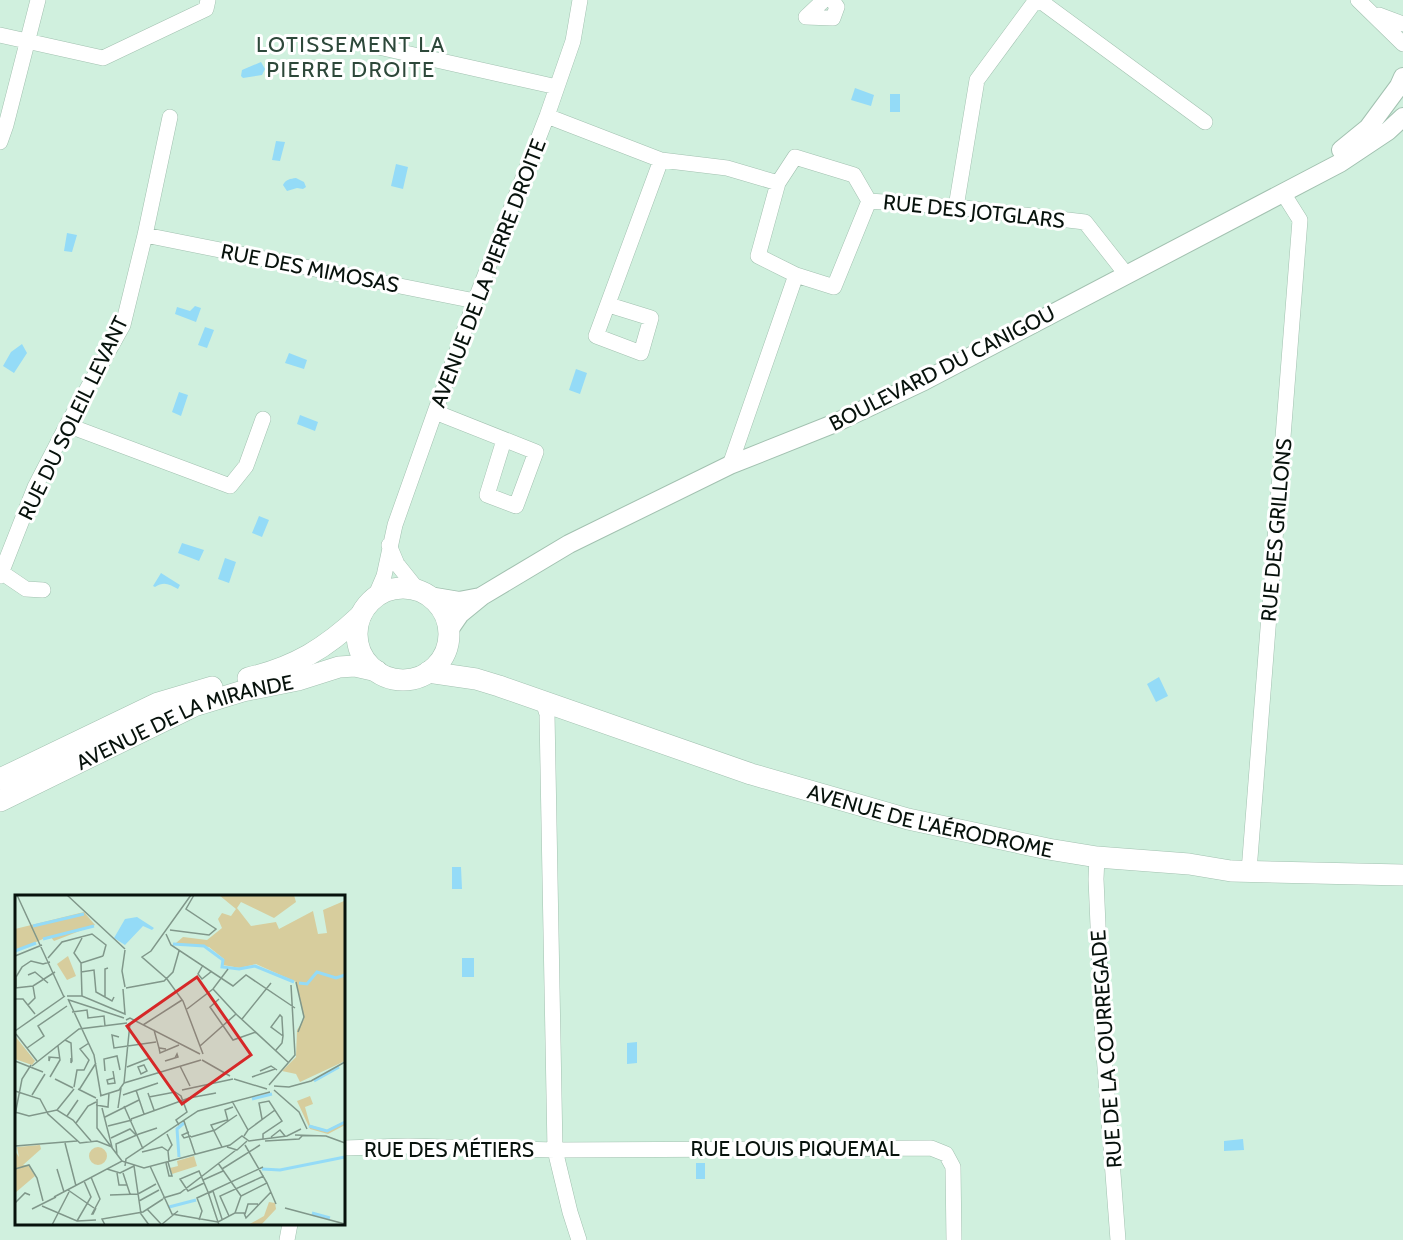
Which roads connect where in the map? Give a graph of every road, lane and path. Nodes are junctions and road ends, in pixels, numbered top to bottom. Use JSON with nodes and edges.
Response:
{"nodes":[{"id":1,"x":38,"y":0,"type":"edge"},
{"id":2,"x":208,"y":0,"type":"edge"},
{"id":3,"x":580,"y":0,"type":"edge"},
{"id":4,"x":824,"y":0,"type":"edge"},
{"id":5,"x":832,"y":0,"type":"edge"},
{"id":6,"x":1037,"y":0,"type":"edge"},
{"id":7,"x":1359,"y":0,"type":"edge"},
{"id":8,"x":1373,"y":13,"type":"junction"},
{"id":9,"x":1403,"y":24,"type":"edge"},
{"id":10,"x":0,"y":35,"type":"edge"},
{"id":11,"x":27,"y":43,"type":"junction"},
{"id":12,"x":1403,"y":44,"type":"edge"},
{"id":13,"x":374,"y":46,"type":"dead end"},
{"id":14,"x":1403,"y":77,"type":"edge"},
{"id":15,"x":557,"y":87,"type":"junction"},
{"id":16,"x":547,"y":116,"type":"junction"},
{"id":17,"x":170,"y":117,"type":"dead end"},
{"id":18,"x":1403,"y":117,"type":"edge"},
{"id":19,"x":1205,"y":122,"type":"dead end"},
{"id":20,"x":0,"y":142,"type":"edge"},
{"id":21,"x":661,"y":160,"type":"junction"},
{"id":22,"x":1302,"y":182,"type":"junction"},
{"id":23,"x":778,"y":183,"type":"junction"},
{"id":24,"x":1283,"y":193,"type":"junction"},
{"id":25,"x":868,"y":201,"type":"junction"},
{"id":26,"x":956,"y":207,"type":"junction"},
{"id":27,"x":146,"y":235,"type":"junction"},
{"id":28,"x":1126,"y":274,"type":"junction"},
{"id":29,"x":796,"y":275,"type":"junction"},
{"id":30,"x":475,"y":301,"type":"junction"},
{"id":31,"x":609,"y":305,"type":"dead end"},
{"id":32,"x":435,"y":412,"type":"junction"},
{"id":33,"x":263,"y":419,"type":"dead end"},
{"id":34,"x":67,"y":424,"type":"junction"},
{"id":35,"x":504,"y":440,"type":"dead end"},
{"id":36,"x":730,"y":465,"type":"junction"},
{"id":37,"x":389,"y":545,"type":"junction"},
{"id":38,"x":1,"y":574,"type":"edge"},
{"id":39,"x":43,"y":590,"type":"dead end"},
{"id":40,"x":423,"y":592,"type":"junction"},
{"id":41,"x":482,"y":596,"type":"junction"},
{"id":42,"x":375,"y":597,"type":"junction"},
{"id":43,"x":361,"y":615,"type":"junction"},
{"id":44,"x":448,"y":636,"type":"junction"},
{"id":45,"x":376,"y":671,"type":"junction"},
{"id":46,"x":428,"y":672,"type":"junction"},
{"id":47,"x":476,"y":679,"type":"junction"},
{"id":48,"x":543,"y":702,"type":"junction"},
{"id":49,"x":0,"y":779,"type":"edge"},
{"id":50,"x":0,"y":801,"type":"edge"},
{"id":51,"x":1097,"y":857,"type":"junction"},
{"id":52,"x":1249,"y":871,"type":"junction"},
{"id":53,"x":1403,"y":875,"type":"edge"},
{"id":54,"x":345,"y":1149,"type":"edge"},
{"id":55,"x":555,"y":1150,"type":"junction"},
{"id":56,"x":290,"y":1225,"type":"edge"},
{"id":57,"x":287,"y":1240,"type":"edge"},
{"id":58,"x":579,"y":1240,"type":"edge"},
{"id":59,"x":954,"y":1240,"type":"edge"},
{"id":60,"x":1118,"y":1240,"type":"edge"}],
"edges":[{"from":1,"to":11,"type":"street"},
{"from":2,"to":11,"type":"street"},
{"from":3,"to":15,"type":"street","name":"AVENUE DE LA PIERRE DROITE"},
{"from":4,"to":5,"type":"street"},
{"from":6,"to":19,"type":"street"},
{"from":6,"to":26,"type":"street"},
{"from":7,"to":8,"type":"street"},
{"from":8,"to":9,"type":"street"},
{"from":8,"to":12,"type":"street"},
{"from":10,"to":11,"type":"street"},
{"from":11,"to":20,"type":"street"},
{"from":13,"to":15,"type":"street"},
{"from":14,"to":22,"type":"street","name":"BOULEVARD DU CANIGOU"},
{"from":15,"to":16,"type":"street","name":"AVENUE DE LA PIERRE DROITE"},
{"from":16,"to":21,"type":"street"},
{"from":16,"to":30,"type":"street","name":"AVENUE DE LA PIERRE DROITE"},
{"from":17,"to":27,"type":"street","name":"RUE DU SOLEIL LEVANT"},
{"from":18,"to":22,"type":"street","name":"BOULEVARD DU CANIGOU"},
{"from":21,"to":23,"type":"street"},
{"from":21,"to":31,"type":"street"},
{"from":22,"to":24,"type":"street","name":"BOULEVARD DU CANIGOU"},
{"from":23,"to":25,"type":"street"},
{"from":23,"to":29,"type":"street"},
{"from":24,"to":28,"type":"street","name":"BOULEVARD DU CANIGOU"},
{"from":24,"to":52,"type":"street","name":"RUE DES GRILLONS"},
{"from":25,"to":26,"type":"street","name":"RUE DES JOTGLARS"},
{"from":25,"to":29,"type":"street"},
{"from":26,"to":28,"type":"street","name":"RUE DES JOTGLARS"},
{"from":27,"to":30,"type":"street","name":"RUE DES MIMOSAS"},
{"from":27,"to":34,"type":"street","name":"RUE DU SOLEIL LEVANT"},
{"from":28,"to":36,"type":"street","name":"BOULEVARD DU CANIGOU"},
{"from":29,"to":36,"type":"street"},
{"from":30,"to":32,"type":"street","name":"AVENUE DE LA PIERRE DROITE"},
{"from":32,"to":35,"type":"street"},
{"from":32,"to":37,"type":"street","name":"AVENUE DE LA PIERRE DROITE"},
{"from":33,"to":34,"type":"street"},
{"from":34,"to":38,"type":"street","name":"RUE DU SOLEIL LEVANT"},
{"from":36,"to":41,"type":"street","name":"BOULEVARD DU CANIGOU"},
{"from":37,"to":40,"type":"street"},
{"from":37,"to":42,"type":"street","name":"AVENUE DE LA PIERRE DROITE"},
{"from":38,"to":39,"type":"street"},
{"from":40,"to":41,"type":"street","name":"BOULEVARD DU CANIGOU"},
{"from":40,"to":42,"type":"main road"},
{"from":40,"to":44,"type":"main road"},
{"from":41,"to":44,"type":"street","name":"BOULEVARD DU CANIGOU"},
{"from":42,"to":43,"type":"main road"},
{"from":43,"to":45,"type":"main road"},
{"from":43,"to":49,"type":"main road","name":"AVENUE DE LA MIRANDE"},
{"from":44,"to":46,"type":"main road"},
{"from":44,"to":47,"type":"main road","name":"AVENUE DE L'AÉRODROME"},
{"from":45,"to":46,"type":"main road"},
{"from":45,"to":50,"type":"main road","name":"AVENUE DE LA MIRANDE"},
{"from":46,"to":47,"type":"main road","name":"AVENUE DE L'AÉRODROME"},
{"from":47,"to":48,"type":"main road","name":"AVENUE DE L'AÉRODROME"},
{"from":48,"to":51,"type":"main road","name":"AVENUE DE L'AÉRODROME"},
{"from":48,"to":55,"type":"street"},
{"from":51,"to":52,"type":"main road","name":"AVENUE DE L'AÉRODROME"},
{"from":51,"to":60,"type":"street","name":"RUE DE LA COURREGADE"},
{"from":52,"to":53,"type":"main road","name":"AVENUE DE L'AÉRODROME"},
{"from":54,"to":55,"type":"street","name":"RUE DES MÉTIERS"},
{"from":55,"to":58,"type":"street"},
{"from":55,"to":59,"type":"street","name":"RUE LOUIS PIQUEMAL"},
{"from":56,"to":57,"type":"street"}]}
